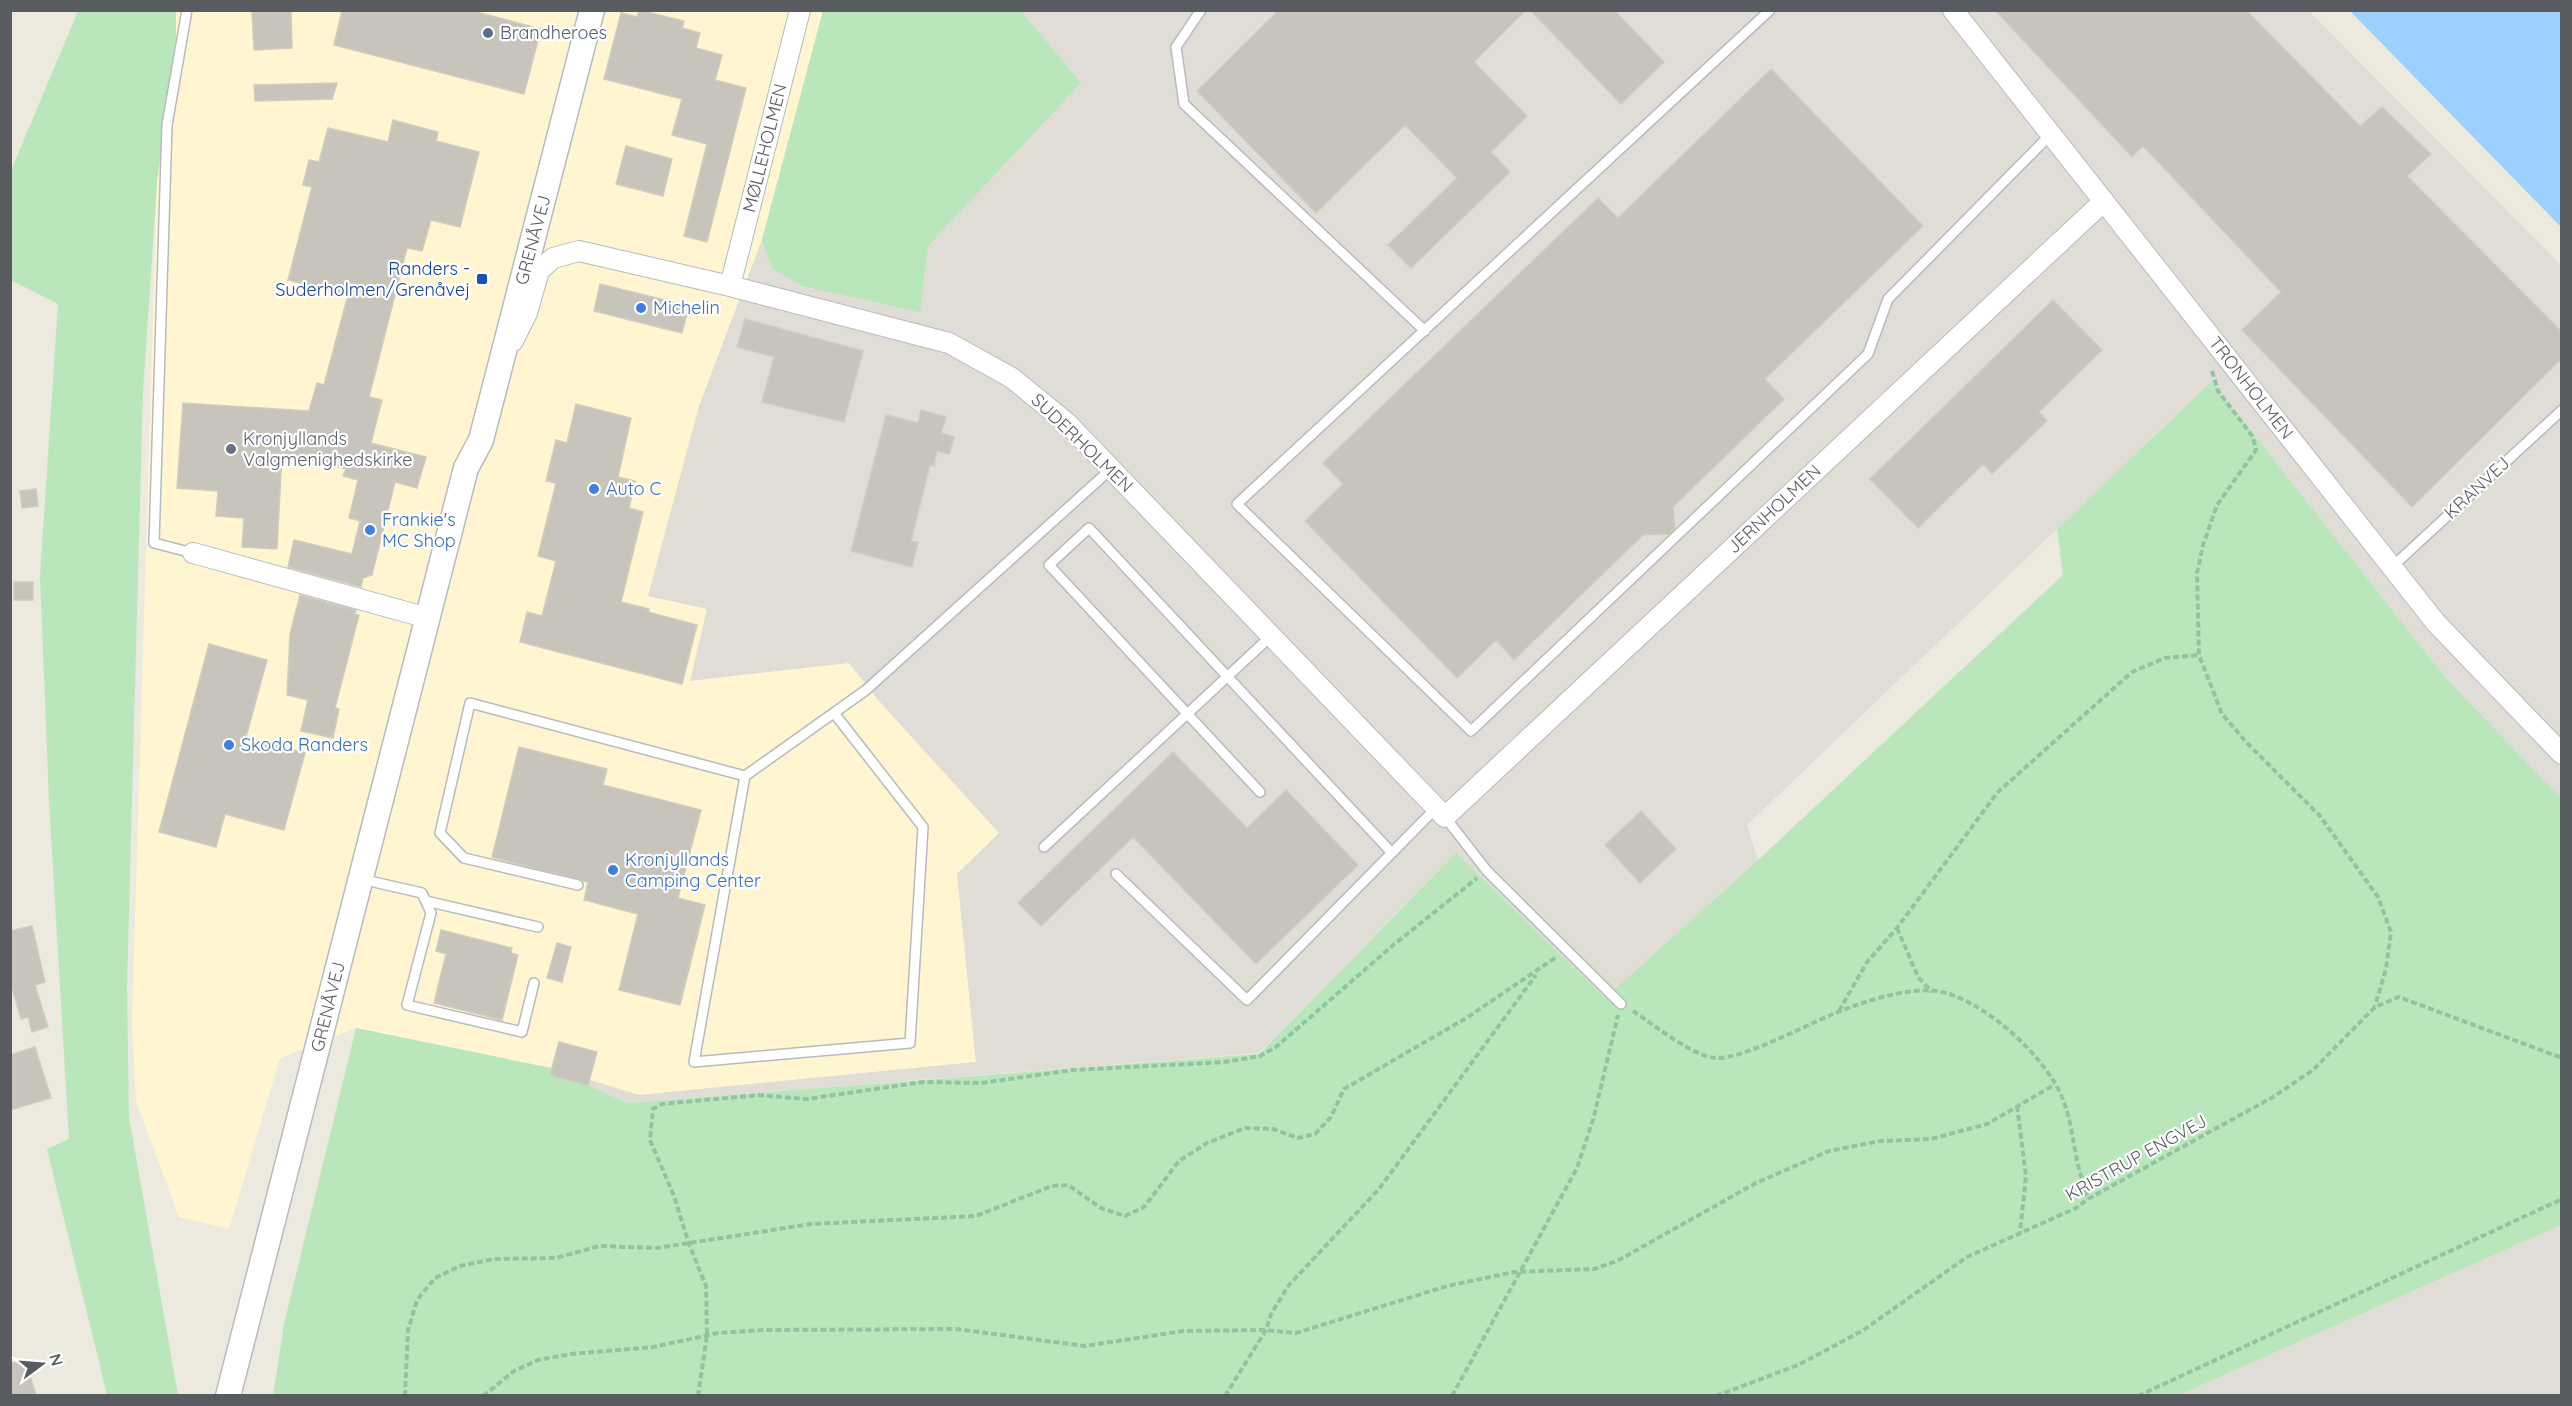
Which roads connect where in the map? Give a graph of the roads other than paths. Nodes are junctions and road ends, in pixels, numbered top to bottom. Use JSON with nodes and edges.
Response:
{"nodes":[{"id":1,"x":187,"y":10,"type":"edge"},
{"id":2,"x":576,"y":10,"type":"edge"},
{"id":3,"x":592,"y":10,"type":"edge"},
{"id":4,"x":800,"y":10,"type":"edge"},
{"id":5,"x":1201,"y":10,"type":"edge"},
{"id":6,"x":1770,"y":10,"type":"edge"},
{"id":7,"x":1953,"y":10,"type":"edge"},
{"id":8,"x":2051,"y":134,"type":"junction"},
{"id":9,"x":2104,"y":201,"type":"junction"},
{"id":10,"x":730,"y":286,"type":"junction"},
{"id":11,"x":1425,"y":331,"type":"junction"},
{"id":12,"x":500,"y":368,"type":"junction"},
{"id":13,"x":2562,"y":410,"type":"edge"},
{"id":14,"x":466,"y":468,"type":"junction"},
{"id":15,"x":1111,"y":469,"type":"junction"},
{"id":16,"x":193,"y":553,"type":"joint"},
{"id":17,"x":2392,"y":567,"type":"junction"},
{"id":18,"x":428,"y":618,"type":"junction"},
{"id":19,"x":1271,"y":636,"type":"junction"},
{"id":20,"x":1227,"y":676,"type":"junction"},
{"id":21,"x":834,"y":712,"type":"junction"},
{"id":22,"x":1187,"y":714,"type":"junction"},
{"id":23,"x":2562,"y":754,"type":"edge"},
{"id":24,"x":745,"y":776,"type":"junction"},
{"id":25,"x":1260,"y":792,"type":"dead end"},
{"id":26,"x":1440,"y":813,"type":"junction"},
{"id":27,"x":1044,"y":847,"type":"dead end"},
{"id":28,"x":1392,"y":853,"type":"junction"},
{"id":29,"x":1116,"y":874,"type":"dead end"},
{"id":30,"x":361,"y":879,"type":"junction"},
{"id":31,"x":578,"y":885,"type":"dead end"},
{"id":32,"x":426,"y":901,"type":"junction"},
{"id":33,"x":538,"y":927,"type":"dead end"},
{"id":34,"x":534,"y":983,"type":"dead end"},
{"id":35,"x":1621,"y":1004,"type":"road end"},
{"id":36,"x":228,"y":1395,"type":"edge"}],
"edges":[{"from":1,"to":16,"type":"lane"},
{"from":2,"to":14,"type":"street","name":"GRENÅVEJ"},
{"from":3,"to":12,"type":"street","name":"GRENÅVEJ"},
{"from":4,"to":10,"type":"street","name":"MØLLEHOLMEN"},
{"from":5,"to":11,"type":"lane"},
{"from":6,"to":11,"type":"lane"},
{"from":7,"to":8,"type":"street","name":"TRONHOLMEN"},
{"from":8,"to":9,"type":"street","name":"TRONHOLMEN"},
{"from":8,"to":11,"type":"lane"},
{"from":9,"to":17,"type":"street","name":"TRONHOLMEN"},
{"from":9,"to":26,"type":"street","name":"JERNHOLMEN"},
{"from":10,"to":12,"type":"street","name":"SUDERHOLMEN"},
{"from":10,"to":15,"type":"street","name":"SUDERHOLMEN"},
{"from":12,"to":14,"type":"street","name":"GRENÅVEJ"},
{"from":13,"to":17,"type":"lane","name":"KRANVEJ"},
{"from":14,"to":18,"type":"street","name":"GRENÅVEJ"},
{"from":15,"to":19,"type":"street","name":"SUDERHOLMEN"},
{"from":15,"to":21,"type":"lane"},
{"from":16,"to":18,"type":"street"},
{"from":17,"to":23,"type":"street","name":"TRONHOLMEN"},
{"from":18,"to":30,"type":"street","name":"GRENÅVEJ"},
{"from":19,"to":20,"type":"lane"},
{"from":19,"to":26,"type":"street","name":"SUDERHOLMEN"},
{"from":20,"to":22,"type":"lane"},
{"from":20,"to":22,"type":"lane"},
{"from":20,"to":28,"type":"lane"},
{"from":21,"to":24,"type":"lane"},
{"from":21,"to":24,"type":"lane"},
{"from":22,"to":25,"type":"lane"},
{"from":22,"to":27,"type":"lane"},
{"from":24,"to":31,"type":"lane"},
{"from":26,"to":28,"type":"lane"},
{"from":26,"to":35,"type":"lane"},
{"from":28,"to":29,"type":"lane"},
{"from":30,"to":32,"type":"lane"},
{"from":30,"to":36,"type":"street","name":"GRENÅVEJ"},
{"from":32,"to":33,"type":"lane"},
{"from":32,"to":34,"type":"lane"}]}
